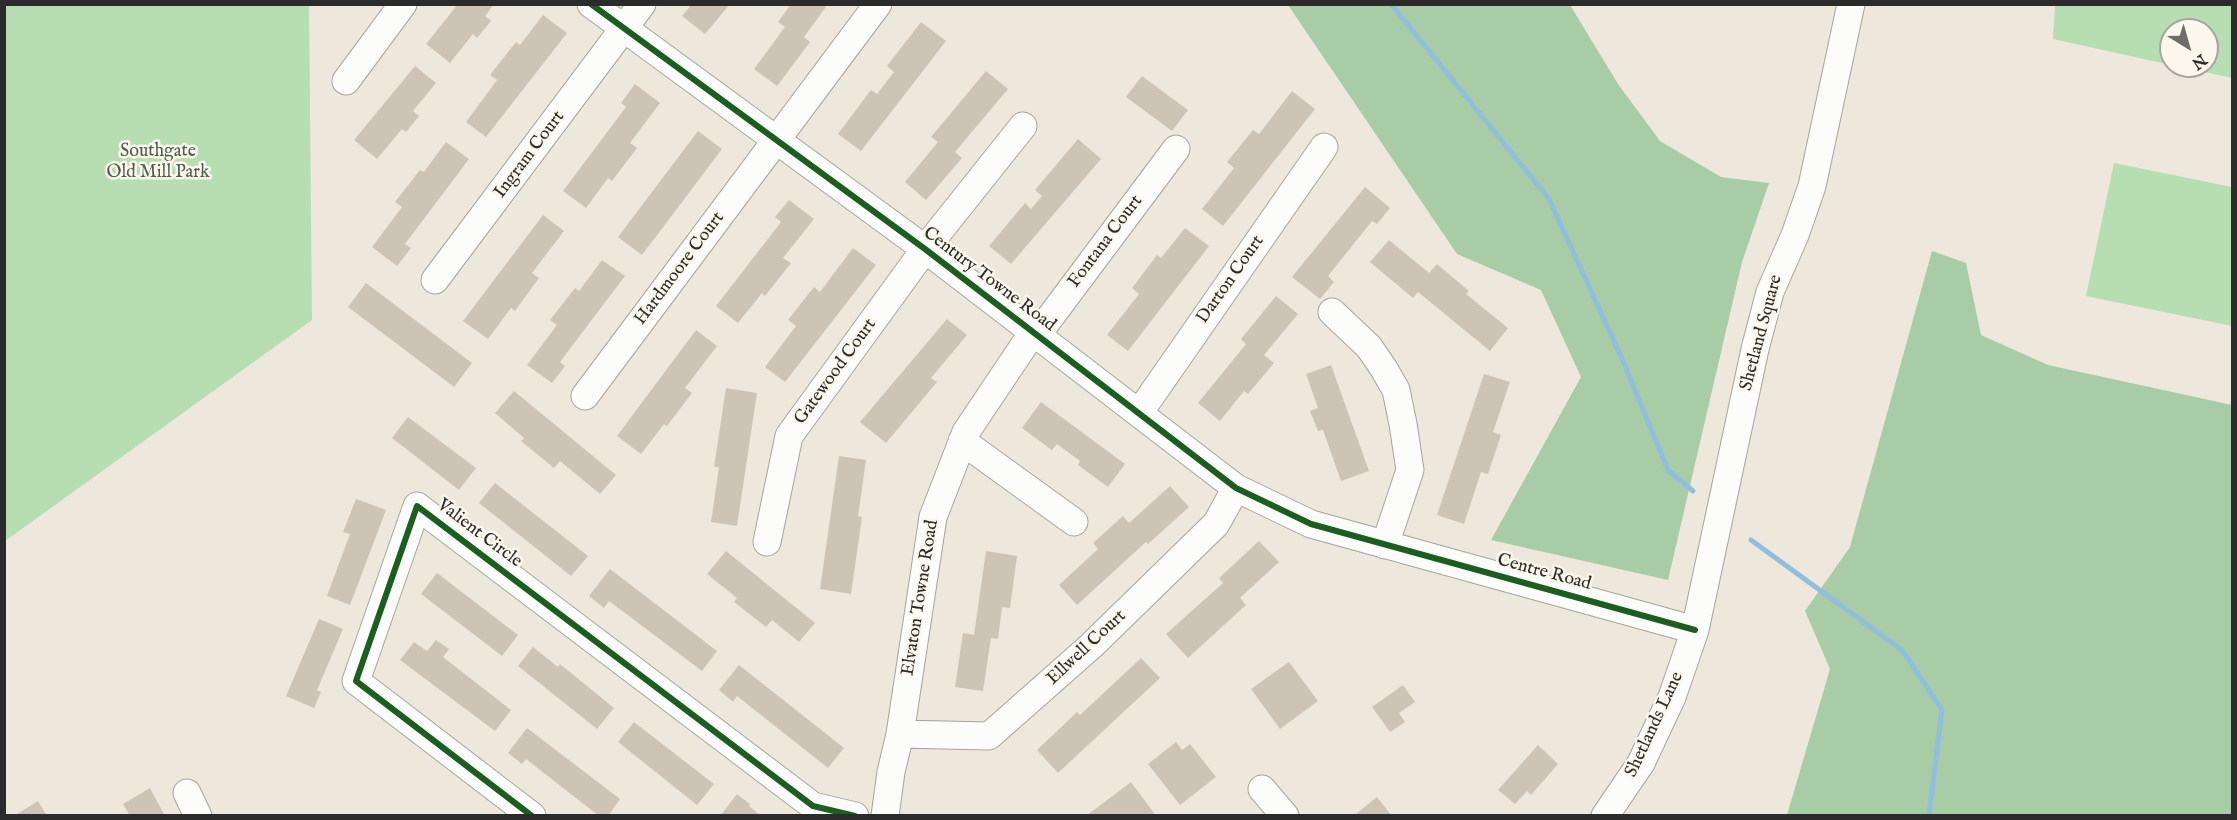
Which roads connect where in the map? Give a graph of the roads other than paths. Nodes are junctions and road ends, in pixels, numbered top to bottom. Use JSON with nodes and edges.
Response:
{"nodes":[{"id":1,"x":403,"y":4,"type":"edge"},
{"id":2,"x":591,"y":4,"type":"edge"},
{"id":3,"x":642,"y":4,"type":"edge"},
{"id":4,"x":878,"y":4,"type":"edge"},
{"id":5,"x":1851,"y":4,"type":"edge"},
{"id":6,"x":624,"y":30,"type":"junction"},
{"id":7,"x":346,"y":81,"type":"dead end"},
{"id":8,"x":1023,"y":126,"type":"dead end"},
{"id":9,"x":775,"y":141,"type":"junction"},
{"id":10,"x":1324,"y":147,"type":"dead end"},
{"id":11,"x":1176,"y":149,"type":"dead end"},
{"id":12,"x":925,"y":249,"type":"junction"},
{"id":13,"x":435,"y":280,"type":"dead end"},
{"id":14,"x":1332,"y":312,"type":"dead end"},
{"id":15,"x":1035,"y":333,"type":"junction"},
{"id":16,"x":585,"y":396,"type":"dead end"},
{"id":17,"x":1139,"y":413,"type":"junction"},
{"id":18,"x":962,"y":441,"type":"junction"},
{"id":19,"x":1236,"y":488,"type":"junction"},
{"id":20,"x":1074,"y":522,"type":"dead end"},
{"id":21,"x":767,"y":542,"type":"dead end"},
{"id":22,"x":1385,"y":544,"type":"junction"},
{"id":23,"x":1695,"y":630,"type":"junction"},
{"id":24,"x":900,"y":734,"type":"junction"},
{"id":25,"x":1262,"y":789,"type":"dead end"},
{"id":26,"x":532,"y":816,"type":"edge"},
{"id":27,"x":855,"y":816,"type":"edge"},
{"id":28,"x":885,"y":816,"type":"edge"},
{"id":29,"x":1285,"y":816,"type":"edge"},
{"id":30,"x":1605,"y":816,"type":"edge"}],
"edges":[{"from":1,"to":7,"type":"street"},
{"from":2,"to":6,"type":"street","name":"Century Towne Road"},
{"from":3,"to":6,"type":"street","name":"Ingram Court"},
{"from":4,"to":9,"type":"street","name":"Hardmoore Court"},
{"from":5,"to":23,"type":"street","name":"Shetland Square"},
{"from":6,"to":9,"type":"street","name":"Century Towne Road"},
{"from":6,"to":13,"type":"street","name":"Ingram Court"},
{"from":8,"to":12,"type":"street","name":"Gatewood Court"},
{"from":9,"to":12,"type":"street","name":"Century Towne Road"},
{"from":9,"to":16,"type":"street","name":"Hardmoore Court"},
{"from":10,"to":17,"type":"street","name":"Darton Court"},
{"from":11,"to":15,"type":"street","name":"Fontana Court"},
{"from":12,"to":15,"type":"street","name":"Century Towne Road"},
{"from":12,"to":21,"type":"street","name":"Gatewood Court"},
{"from":14,"to":22,"type":"street"},
{"from":15,"to":17,"type":"street","name":"Century Towne Road"},
{"from":15,"to":18,"type":"street","name":"Elvaton Towne Road"},
{"from":17,"to":19,"type":"street","name":"Century Towne Road"},
{"from":18,"to":20,"type":"street"},
{"from":18,"to":24,"type":"street","name":"Elvaton Towne Road"},
{"from":19,"to":22,"type":"street","name":"Century Towne Road"},
{"from":19,"to":24,"type":"street","name":"Ellwell Court"},
{"from":22,"to":23,"type":"street","name":"Centre Road"},
{"from":23,"to":30,"type":"street","name":"Shetlands Lane"},
{"from":24,"to":28,"type":"street","name":"Elvaton Towne Road"},
{"from":25,"to":29,"type":"street"},
{"from":26,"to":27,"type":"street","name":"Valient Circle"}]}
